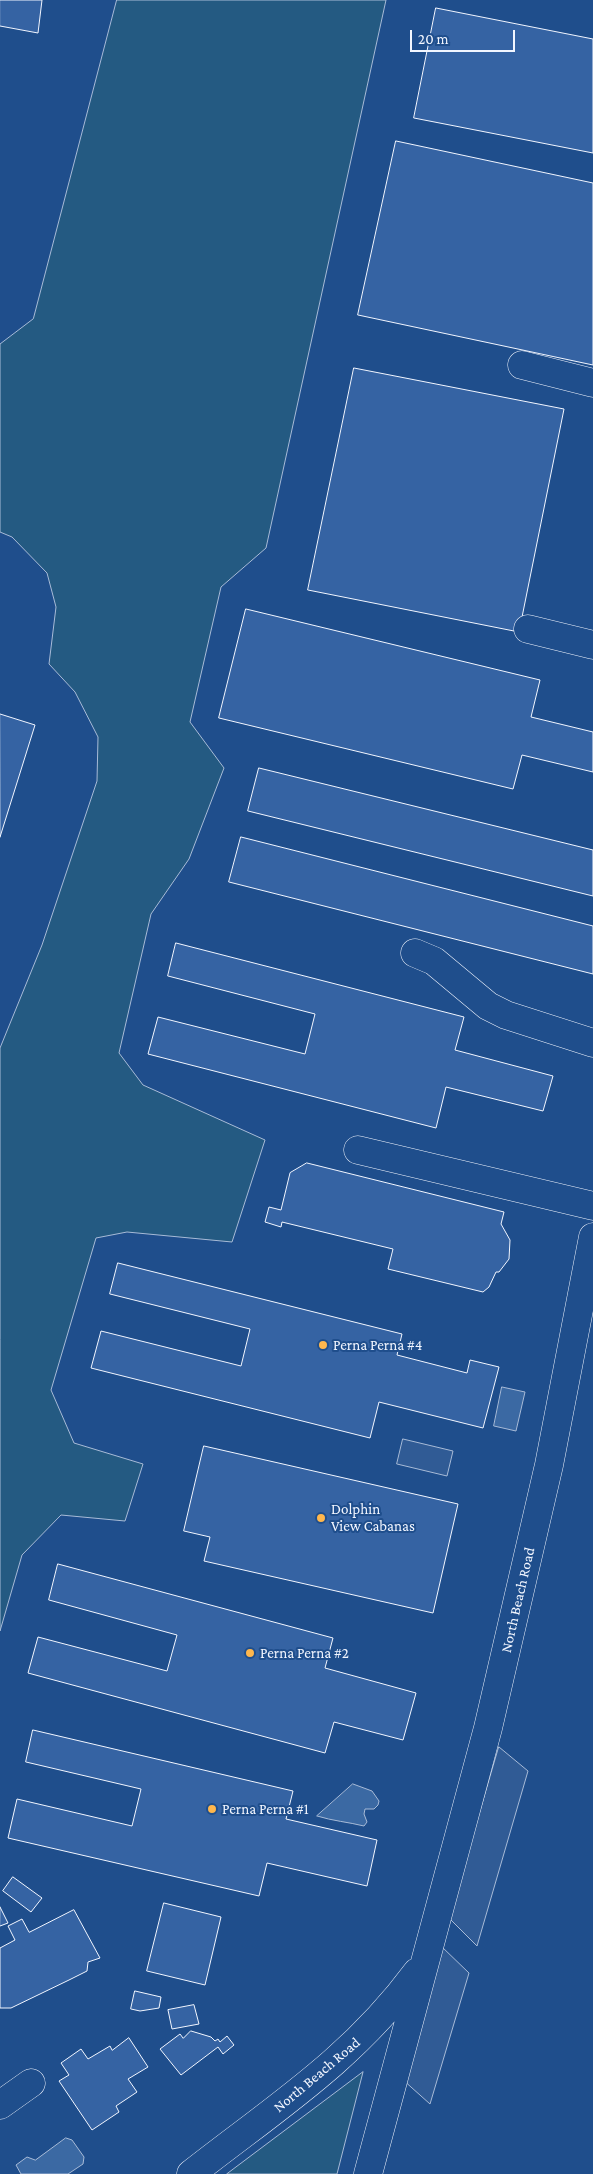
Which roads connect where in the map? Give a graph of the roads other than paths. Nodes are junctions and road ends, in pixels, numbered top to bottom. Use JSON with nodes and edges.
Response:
{"nodes":[{"id":1,"x":522,"y":365,"type":"dead end"},
{"id":2,"x":593,"y":383,"type":"edge"},
{"id":3,"x":528,"y":629,"type":"dead end"},
{"id":4,"x":593,"y":645,"type":"edge"},
{"id":5,"x":415,"y":953,"type":"dead end"},
{"id":6,"x":593,"y":1043,"type":"edge"},
{"id":7,"x":358,"y":1150,"type":"dead end"},
{"id":8,"x":593,"y":1206,"type":"edge"},
{"id":9,"x":593,"y":1237,"type":"edge"},
{"id":10,"x":426,"y":1959,"type":"junction"},
{"id":11,"x":31,"y":2083,"type":"dead end"},
{"id":12,"x":0,"y":2105,"type":"edge"},
{"id":13,"x":191,"y":2174,"type":"edge"},
{"id":14,"x":368,"y":2174,"type":"edge"}],
"edges":[{"from":1,"to":2,"type":"street"},
{"from":3,"to":4,"type":"street"},
{"from":5,"to":6,"type":"street"},
{"from":7,"to":8,"type":"street"},
{"from":9,"to":10,"type":"street","name":"North Beach Road"},
{"from":10,"to":13,"type":"street","name":"North Beach Road"},
{"from":10,"to":14,"type":"street","name":"North Beach Road"},
{"from":11,"to":12,"type":"street"}]}
